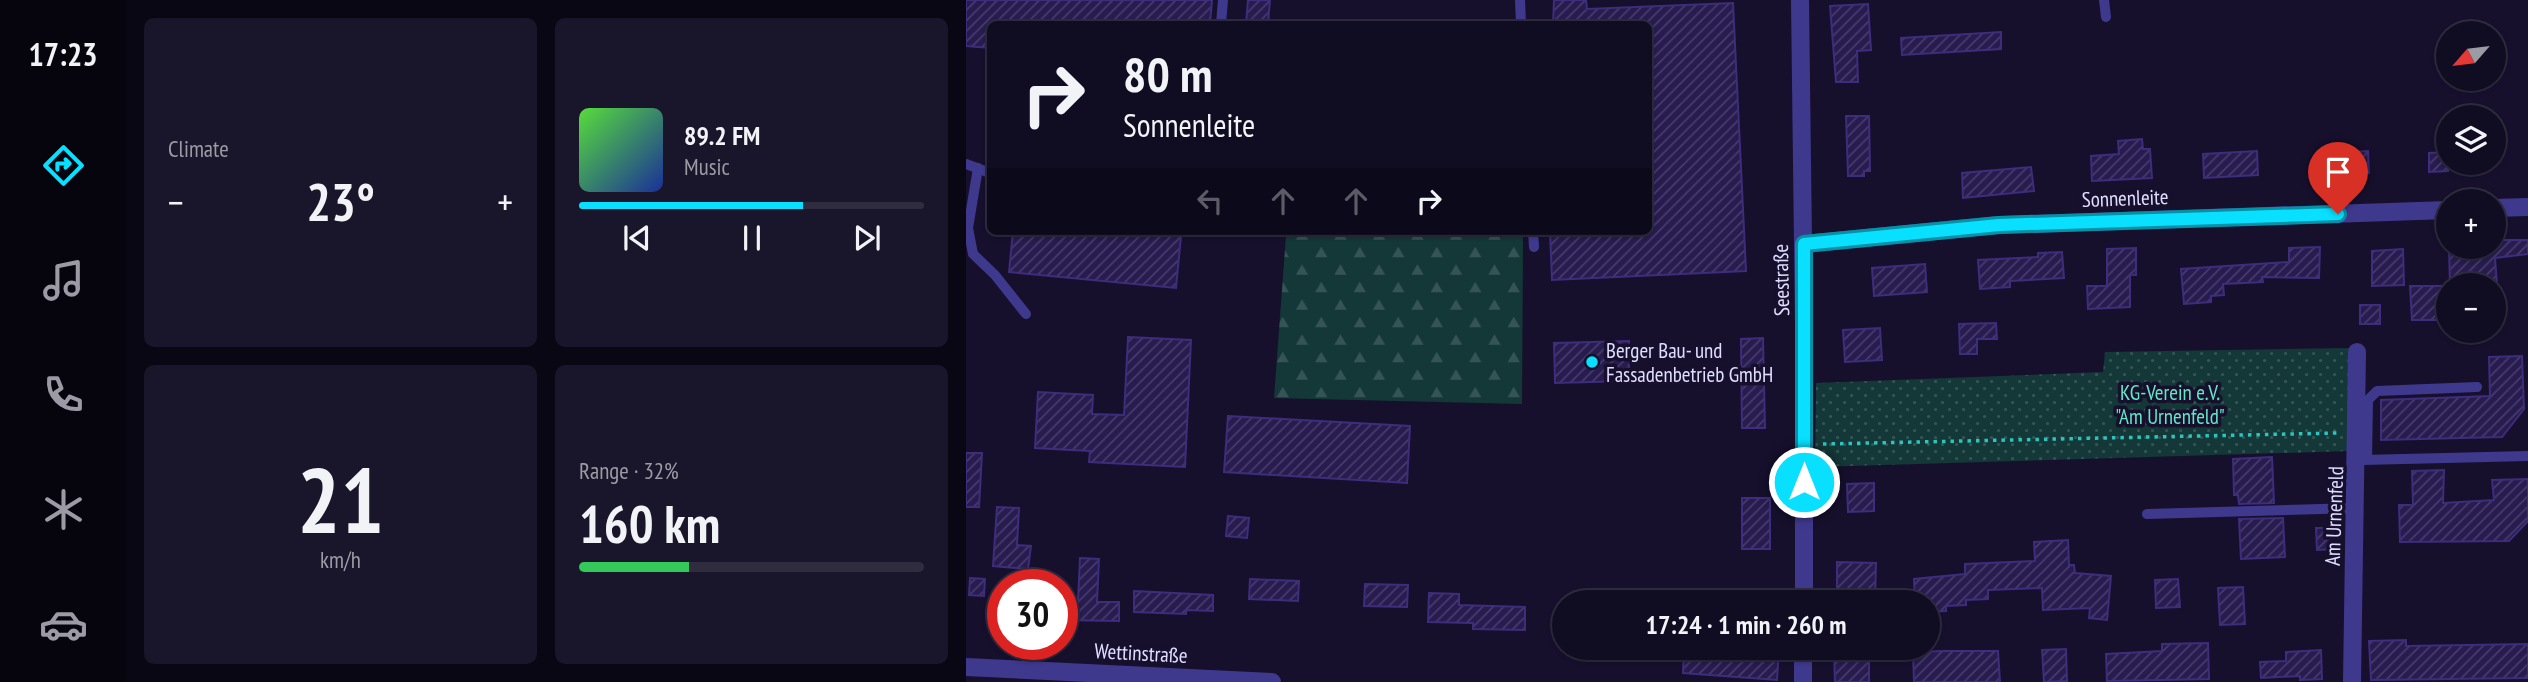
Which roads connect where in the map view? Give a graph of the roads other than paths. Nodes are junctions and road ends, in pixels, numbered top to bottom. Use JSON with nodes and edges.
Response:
{"nodes":[{"id":1,"x":1223,"y":0,"type":"edge"},
{"id":2,"x":1520,"y":0,"type":"edge"},
{"id":3,"x":1800,"y":0,"type":"edge"},
{"id":4,"x":2104,"y":0,"type":"edge"},
{"id":5,"x":2106,"y":17,"type":"dead end"},
{"id":6,"x":1222,"y":21,"type":"edge"},
{"id":7,"x":1521,"y":21,"type":"edge"},
{"id":8,"x":966,"y":164,"type":"edge"},
{"id":9,"x":978,"y":168,"type":"junction"},
{"id":10,"x":987,"y":172,"type":"edge"},
{"id":11,"x":2528,"y":207,"type":"edge"},
{"id":12,"x":2506,"y":208,"type":"edge"},
{"id":13,"x":2436,"y":209,"type":"edge"},
{"id":14,"x":1533,"y":235,"type":"edge"},
{"id":15,"x":1804,"y":244,"type":"junction"},
{"id":16,"x":1534,"y":247,"type":"dead end"},
{"id":17,"x":1026,"y":314,"type":"dead end"},
{"id":18,"x":2357,"y":352,"type":"dead end"},
{"id":19,"x":2477,"y":387,"type":"dead end"},
{"id":20,"x":2528,"y":456,"type":"edge"},
{"id":21,"x":2362,"y":460,"type":"junction"},
{"id":22,"x":2357,"y":508,"type":"junction"},
{"id":23,"x":2147,"y":514,"type":"dead end"},
{"id":24,"x":1804,"y":590,"type":"edge"},
{"id":25,"x":1803,"y":660,"type":"edge"},
{"id":26,"x":966,"y":667,"type":"edge"},
{"id":27,"x":1272,"y":682,"type":"edge"},
{"id":28,"x":1803,"y":682,"type":"edge"},
{"id":29,"x":2352,"y":682,"type":"edge"}],
"edges":[{"from":1,"to":6,"type":"lane"},
{"from":2,"to":7,"type":"lane"},
{"from":3,"to":15,"type":"street","name":"Seestraße"},
{"from":4,"to":5,"type":"lane"},
{"from":8,"to":9,"type":"lane"},
{"from":9,"to":10,"type":"lane"},
{"from":9,"to":17,"type":"lane"},
{"from":11,"to":12,"type":"street"},
{"from":13,"to":15,"type":"street","name":"Sonnenleite"},
{"from":14,"to":16,"type":"lane"},
{"from":15,"to":24,"type":"street","name":"Seestraße"},
{"from":18,"to":21,"type":"street","name":"Am Urnenfeld"},
{"from":19,"to":21,"type":"lane"},
{"from":20,"to":21,"type":"lane"},
{"from":21,"to":22,"type":"street","name":"Am Urnenfeld"},
{"from":22,"to":23,"type":"lane"},
{"from":22,"to":29,"type":"street","name":"Am Urnenfeld"},
{"from":25,"to":28,"type":"street"},
{"from":26,"to":27,"type":"street","name":"Wettinstraße"}]}
